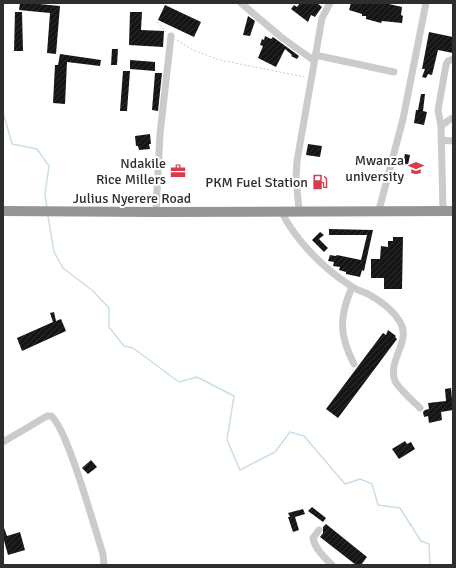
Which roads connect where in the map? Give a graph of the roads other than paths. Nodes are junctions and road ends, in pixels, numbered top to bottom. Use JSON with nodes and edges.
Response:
{"nodes":[{"id":1,"x":241,"y":3,"type":"edge"},
{"id":2,"x":330,"y":3,"type":"edge"},
{"id":3,"x":426,"y":3,"type":"edge"},
{"id":4,"x":171,"y":36,"type":"road end"},
{"id":5,"x":314,"y":58,"type":"junction"},
{"id":6,"x":453,"y":59,"type":"edge"},
{"id":7,"x":394,"y":72,"type":"dead end"},
{"id":8,"x":453,"y":118,"type":"edge"},
{"id":9,"x":441,"y":126,"type":"junction"},
{"id":10,"x":441,"y":140,"type":"junction"},
{"id":11,"x":453,"y":141,"type":"edge"},
{"id":12,"x":299,"y":210,"type":"junction"},
{"id":13,"x":378,"y":210,"type":"junction"},
{"id":14,"x":3,"y":211,"type":"edge"},
{"id":15,"x":281,"y":211,"type":"junction"},
{"id":16,"x":448,"y":211,"type":"edge"},
{"id":17,"x":156,"y":212,"type":"junction"},
{"id":18,"x":352,"y":287,"type":"junction"},
{"id":19,"x":354,"y":364,"type":"dead end"},
{"id":20,"x":420,"y":408,"type":"dead end"},
{"id":21,"x":3,"y":442,"type":"edge"},
{"id":22,"x":319,"y":530,"type":"dead end"},
{"id":23,"x":327,"y":563,"type":"edge"},
{"id":24,"x":104,"y":565,"type":"edge"}],
"edges":[{"from":1,"to":5,"type":"street"},
{"from":2,"to":5,"type":"street"},
{"from":3,"to":13,"type":"street"},
{"from":4,"to":17,"type":"street"},
{"from":5,"to":7,"type":"street"},
{"from":5,"to":12,"type":"street"},
{"from":6,"to":9,"type":"street"},
{"from":8,"to":9,"type":"street"},
{"from":9,"to":10,"type":"street"},
{"from":10,"to":11,"type":"street"},
{"from":10,"to":16,"type":"street"},
{"from":12,"to":13,"type":"highway","name":"Julius Nyerere Road"},
{"from":12,"to":15,"type":"highway","name":"Julius Nyerere Road"},
{"from":13,"to":16,"type":"highway","name":"Julius Nyerere Road"},
{"from":14,"to":17,"type":"highway","name":"Julius Nyerere Road"},
{"from":15,"to":17,"type":"highway","name":"Julius Nyerere Road"},
{"from":15,"to":18,"type":"street"},
{"from":18,"to":19,"type":"street"},
{"from":18,"to":20,"type":"street"},
{"from":21,"to":24,"type":"street"},
{"from":22,"to":23,"type":"street"}]}
